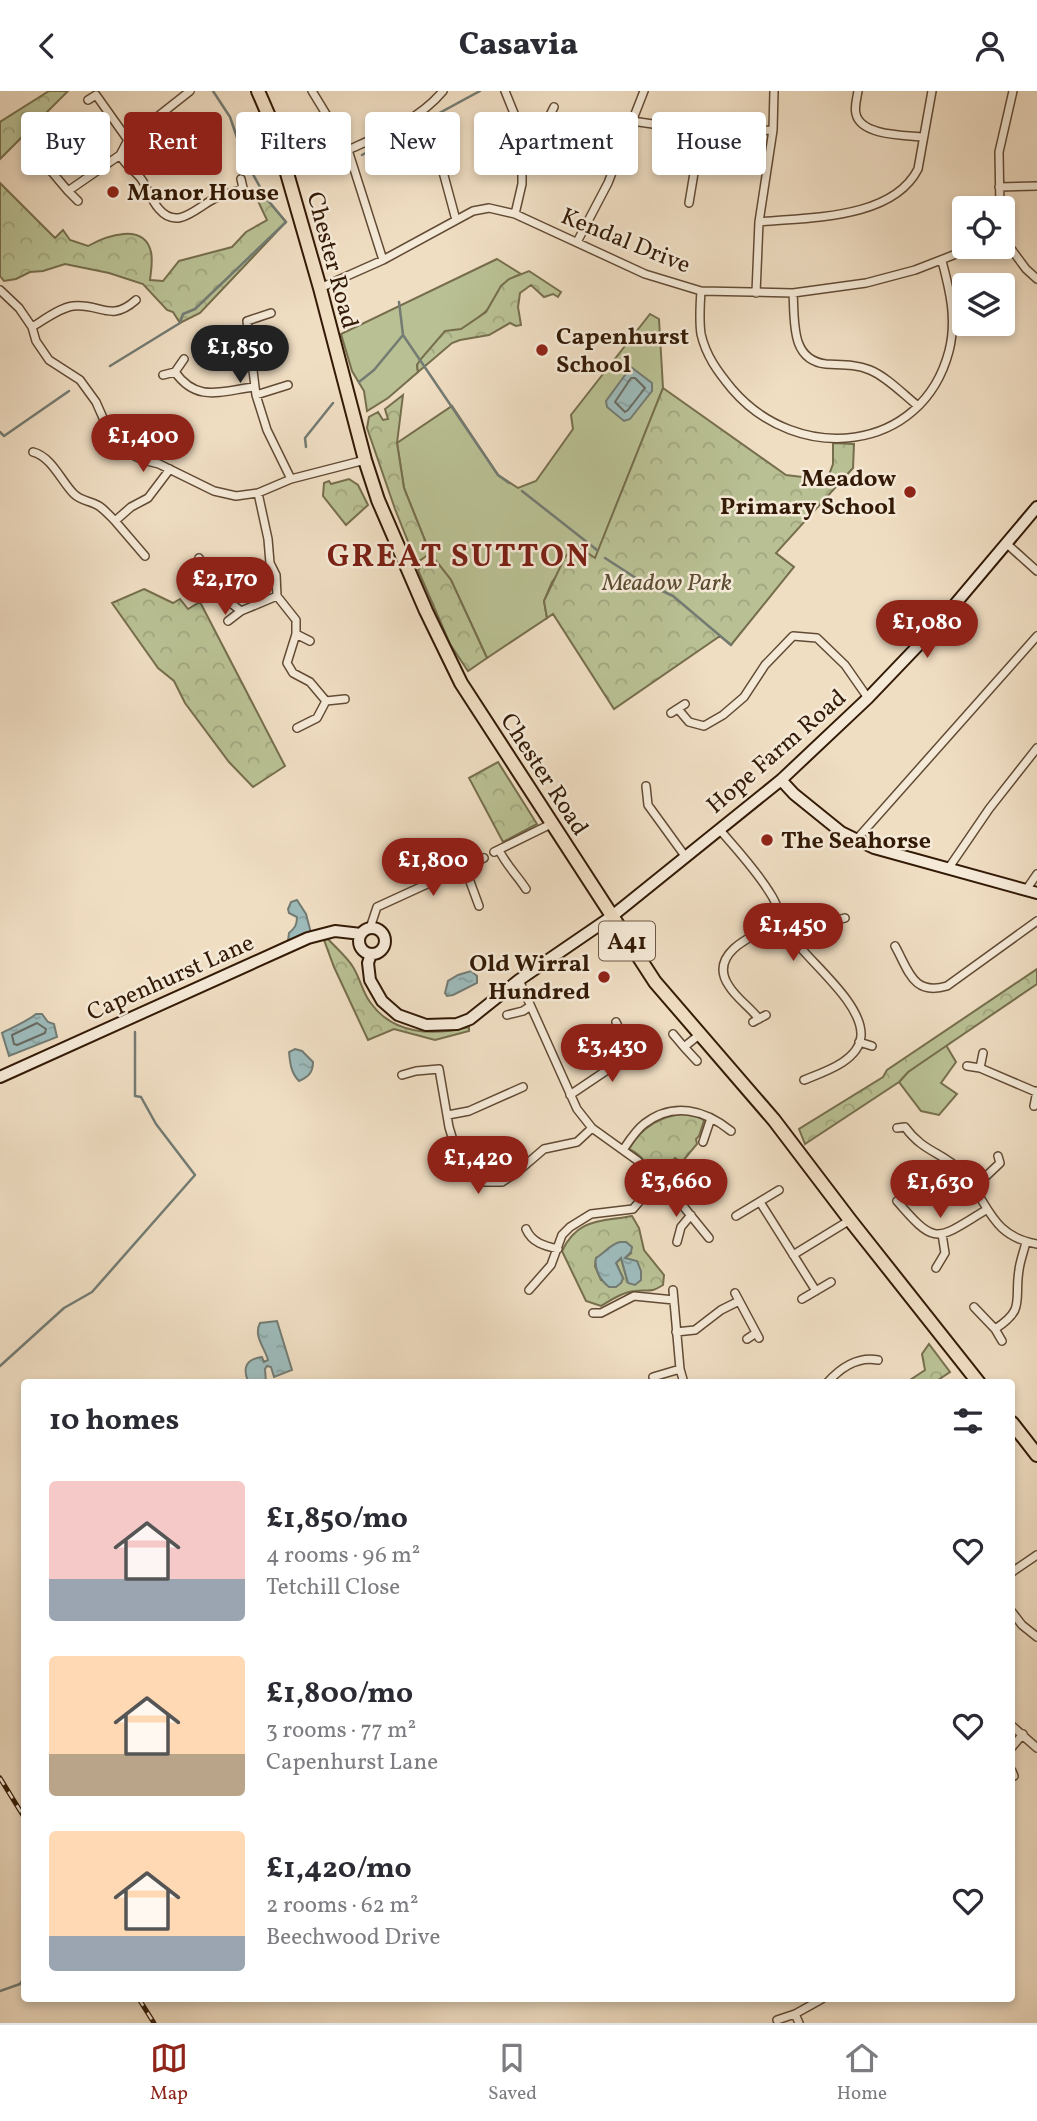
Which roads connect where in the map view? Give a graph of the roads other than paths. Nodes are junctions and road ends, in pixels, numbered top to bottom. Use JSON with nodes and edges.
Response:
{"nodes":[{"id":1,"x":190,"y":91,"type":"edge"},
{"id":2,"x":258,"y":91,"type":"edge"},
{"id":3,"x":312,"y":91,"type":"edge"},
{"id":4,"x":443,"y":91,"type":"edge"},
{"id":5,"x":505,"y":91,"type":"edge"},
{"id":6,"x":644,"y":91,"type":"edge"},
{"id":7,"x":774,"y":91,"type":"edge"},
{"id":8,"x":858,"y":91,"type":"edge"},
{"id":9,"x":932,"y":91,"type":"edge"},
{"id":10,"x":1013,"y":91,"type":"edge"},
{"id":11,"x":95,"y":93,"type":"edge"},
{"id":12,"x":88,"y":100,"type":"dead end"},
{"id":13,"x":554,"y":107,"type":"dead end"},
{"id":14,"x":163,"y":112,"type":"edge"},
{"id":15,"x":325,"y":112,"type":"edge"},
{"id":16,"x":513,"y":112,"type":"edge"},
{"id":17,"x":552,"y":112,"type":"edge"},
{"id":18,"x":636,"y":112,"type":"edge"},
{"id":19,"x":766,"y":130,"type":"edge"},
{"id":20,"x":773,"y":130,"type":"junction"},
{"id":21,"x":124,"y":134,"type":"edge"},
{"id":22,"x":923,"y":137,"type":"junction"},
{"id":23,"x":124,"y":148,"type":"edge"},
{"id":24,"x":351,"y":150,"type":"edge"},
{"id":25,"x":120,"y":155,"type":"junction"},
{"id":26,"x":351,"y":160,"type":"edge"},
{"id":27,"x":54,"y":175,"type":"edge"},
{"id":28,"x":444,"y":175,"type":"edge"},
{"id":29,"x":522,"y":175,"type":"edge"},
{"id":30,"x":611,"y":175,"type":"edge"},
{"id":31,"x":694,"y":175,"type":"edge"},
{"id":32,"x":241,"y":179,"type":"dead end"},
{"id":33,"x":999,"y":187,"type":"junction"},
{"id":34,"x":1037,"y":187,"type":"edge"},
{"id":35,"x":68,"y":191,"type":"junction"},
{"id":36,"x":999,"y":196,"type":"edge"},
{"id":37,"x":78,"y":201,"type":"dead end"},
{"id":38,"x":689,"y":203,"type":"dead end"},
{"id":39,"x":515,"y":214,"type":"junction"},
{"id":40,"x":456,"y":220,"type":"junction"},
{"id":41,"x":759,"y":222,"type":"junction"},
{"id":42,"x":577,"y":242,"type":"junction"},
{"id":43,"x":1015,"y":254,"type":"edge"},
{"id":44,"x":952,"y":257,"type":"edge"},
{"id":45,"x":383,"y":260,"type":"junction"},
{"id":46,"x":942,"y":261,"type":"junction"},
{"id":47,"x":1037,"y":279,"type":"edge"},
{"id":48,"x":320,"y":288,"type":"junction"},
{"id":49,"x":0,"y":291,"type":"edge"},
{"id":50,"x":701,"y":291,"type":"junction"},
{"id":51,"x":755,"y":293,"type":"junction"},
{"id":52,"x":793,"y":293,"type":"junction"},
{"id":53,"x":136,"y":300,"type":"dead end"},
{"id":54,"x":271,"y":313,"type":"dead end"},
{"id":55,"x":32,"y":327,"type":"junction"},
{"id":56,"x":184,"y":359,"type":"dead end"},
{"id":57,"x":175,"y":372,"type":"junction"},
{"id":58,"x":163,"y":375,"type":"dead end"},
{"id":59,"x":288,"y":386,"type":"dead end"},
{"id":60,"x":255,"y":391,"type":"junction"},
{"id":61,"x":918,"y":407,"type":"junction"},
{"id":62,"x":47,"y":448,"type":"dead end"},
{"id":63,"x":33,"y":452,"type":"dead end"},
{"id":64,"x":46,"y":459,"type":"junction"},
{"id":65,"x":365,"y":460,"type":"junction"},
{"id":66,"x":170,"y":469,"type":"junction"},
{"id":67,"x":291,"y":479,"type":"junction"},
{"id":68,"x":258,"y":493,"type":"junction"},
{"id":69,"x":1037,"y":507,"type":"edge"},
{"id":70,"x":114,"y":521,"type":"junction"},
{"id":71,"x":1007,"y":544,"type":"junction"},
{"id":72,"x":145,"y":556,"type":"dead end"},
{"id":73,"x":199,"y":558,"type":"dead end"},
{"id":74,"x":1037,"y":571,"type":"edge"},
{"id":75,"x":277,"y":596,"type":"junction"},
{"id":76,"x":241,"y":611,"type":"junction"},
{"id":77,"x":228,"y":621,"type":"dead end"},
{"id":78,"x":296,"y":633,"type":"junction"},
{"id":79,"x":1037,"y":636,"type":"edge"},
{"id":80,"x":310,"y":641,"type":"dead end"},
{"id":81,"x":868,"y":698,"type":"junction"},
{"id":82,"x":345,"y":699,"type":"dead end"},
{"id":83,"x":326,"y":701,"type":"junction"},
{"id":84,"x":678,"y":709,"type":"dead end"},
{"id":85,"x":297,"y":728,"type":"dead end"},
{"id":86,"x":1037,"y":748,"type":"edge"},
{"id":87,"x":781,"y":781,"type":"junction"},
{"id":88,"x":646,"y":786,"type":"dead end"},
{"id":89,"x":553,"y":823,"type":"junction"},
{"id":90,"x":720,"y":830,"type":"junction"},
{"id":91,"x":856,"y":840,"type":"junction"},
{"id":92,"x":685,"y":856,"type":"junction"},
{"id":93,"x":484,"y":858,"type":"dead end"},
{"id":94,"x":465,"y":868,"type":"junction"},
{"id":95,"x":948,"y":869,"type":"junction"},
{"id":96,"x":1037,"y":874,"type":"edge"},
{"id":97,"x":526,"y":889,"type":"dead end"},
{"id":98,"x":1031,"y":892,"type":"edge"},
{"id":99,"x":479,"y":906,"type":"dead end"},
{"id":100,"x":829,"y":913,"type":"dead end"},
{"id":101,"x":611,"y":917,"type":"junction"},
{"id":102,"x":845,"y":918,"type":"dead end"},
{"id":103,"x":784,"y":920,"type":"junction"},
{"id":104,"x":833,"y":921,"type":"junction"},
{"id":105,"x":1037,"y":921,"type":"edge"},
{"id":106,"x":365,"y":931,"type":"junction"},
{"id":107,"x":798,"y":944,"type":"junction"},
{"id":108,"x":895,"y":946,"type":"dead end"},
{"id":109,"x":371,"y":954,"type":"junction"},
{"id":110,"x":519,"y":980,"type":"junction"},
{"id":111,"x":529,"y":1007,"type":"junction"},
{"id":112,"x":506,"y":1015,"type":"dead end"},
{"id":113,"x":759,"y":1019,"type":"dead end"},
{"id":114,"x":616,"y":1022,"type":"dead end"},
{"id":115,"x":673,"y":1034,"type":"dead end"},
{"id":116,"x":699,"y":1035,"type":"junction"},
{"id":117,"x":859,"y":1041,"type":"junction"},
{"id":118,"x":872,"y":1046,"type":"dead end"},
{"id":119,"x":684,"y":1047,"type":"junction"},
{"id":120,"x":629,"y":1050,"type":"junction"},
{"id":121,"x":639,"y":1052,"type":"dead end"},
{"id":122,"x":983,"y":1053,"type":"dead end"},
{"id":123,"x":696,"y":1061,"type":"dead end"},
{"id":124,"x":818,"y":1064,"type":"dead end"},
{"id":125,"x":967,"y":1066,"type":"dead end"},
{"id":126,"x":980,"y":1068,"type":"junction"},
{"id":127,"x":821,"y":1073,"type":"junction"},
{"id":128,"x":402,"y":1075,"type":"dead end"},
{"id":129,"x":0,"y":1077,"type":"edge"},
{"id":130,"x":804,"y":1080,"type":"dead end"},
{"id":131,"x":523,"y":1087,"type":"dead end"},
{"id":132,"x":1037,"y":1091,"type":"edge"},
{"id":133,"x":570,"y":1095,"type":"junction"},
{"id":134,"x":1034,"y":1106,"type":"dead end"},
{"id":135,"x":448,"y":1115,"type":"junction"},
{"id":136,"x":711,"y":1118,"type":"junction"},
{"id":137,"x":909,"y":1118,"type":"dead end"},
{"id":138,"x":592,"y":1128,"type":"junction"},
{"id":139,"x":731,"y":1131,"type":"dead end"},
{"id":140,"x":702,"y":1142,"type":"dead end"},
{"id":141,"x":623,"y":1150,"type":"junction"},
{"id":142,"x":1002,"y":1161,"type":"dead end"},
{"id":143,"x":972,"y":1185,"type":"junction"},
{"id":144,"x":650,"y":1189,"type":"junction"},
{"id":145,"x":779,"y":1190,"type":"dead end"},
{"id":146,"x":908,"y":1197,"type":"dead end"},
{"id":147,"x":760,"y":1202,"type":"junction"},
{"id":148,"x":986,"y":1210,"type":"junction"},
{"id":149,"x":691,"y":1215,"type":"junction"},
{"id":150,"x":736,"y":1216,"type":"dead end"},
{"id":151,"x":850,"y":1220,"type":"junction"},
{"id":152,"x":526,"y":1234,"type":"dead end"},
{"id":153,"x":942,"y":1234,"type":"junction"},
{"id":154,"x":709,"y":1238,"type":"dead end"},
{"id":155,"x":677,"y":1242,"type":"dead end"},
{"id":156,"x":1026,"y":1242,"type":"junction"},
{"id":157,"x":1037,"y":1244,"type":"edge"},
{"id":158,"x":558,"y":1249,"type":"junction"},
{"id":159,"x":793,"y":1255,"type":"junction"},
{"id":160,"x":936,"y":1268,"type":"dead end"},
{"id":161,"x":831,"y":1282,"type":"dead end"},
{"id":162,"x":529,"y":1290,"type":"dead end"},
{"id":163,"x":673,"y":1290,"type":"dead end"},
{"id":164,"x":816,"y":1291,"type":"junction"},
{"id":165,"x":734,"y":1293,"type":"dead end"},
{"id":166,"x":803,"y":1299,"type":"dead end"},
{"id":167,"x":674,"y":1300,"type":"junction"},
{"id":168,"x":739,"y":1301,"type":"junction"},
{"id":169,"x":974,"y":1307,"type":"dead end"},
{"id":170,"x":599,"y":1316,"type":"dead end"},
{"id":171,"x":995,"y":1329,"type":"junction"},
{"id":172,"x":676,"y":1332,"type":"junction"},
{"id":173,"x":747,"y":1339,"type":"dead end"},
{"id":174,"x":1002,"y":1341,"type":"dead end"},
{"id":175,"x":878,"y":1360,"type":"dead end"},
{"id":176,"x":680,"y":1369,"type":"junction"},
{"id":177,"x":653,"y":1377,"type":"dead end"},
{"id":178,"x":683,"y":1379,"type":"edge"},
{"id":179,"x":831,"y":1379,"type":"edge"},
{"id":180,"x":976,"y":1379,"type":"edge"},
{"id":181,"x":1015,"y":1427,"type":"edge"},
{"id":182,"x":1037,"y":1455,"type":"edge"},
{"id":183,"x":1037,"y":1555,"type":"edge"},
{"id":184,"x":1015,"y":1570,"type":"edge"},
{"id":185,"x":1015,"y":1615,"type":"edge"},
{"id":186,"x":1035,"y":1634,"type":"edge"},
{"id":187,"x":1015,"y":1728,"type":"edge"},
{"id":188,"x":1023,"y":1734,"type":"junction"},
{"id":189,"x":1015,"y":1743,"type":"edge"},
{"id":190,"x":1037,"y":1748,"type":"edge"},
{"id":191,"x":817,"y":2002,"type":"edge"},
{"id":192,"x":795,"y":2014,"type":"junction"},
{"id":193,"x":777,"y":2020,"type":"dead end"},
{"id":194,"x":799,"y":2023,"type":"edge"}],
"edges":[{"from":1,"to":14,"type":"street"},
{"from":2,"to":48,"type":"main road","name":"Chester Road","number":"A41"},
{"from":3,"to":15,"type":"street"},
{"from":4,"to":24,"type":"street"},
{"from":5,"to":16,"type":"street"},
{"from":6,"to":18,"type":"street"},
{"from":7,"to":20,"type":"street"},
{"from":8,"to":22,"type":"street"},
{"from":9,"to":22,"type":"street"},
{"from":10,"to":33,"type":"street"},
{"from":11,"to":12,"type":"street"},
{"from":11,"to":21,"type":"street"},
{"from":13,"to":17,"type":"street"},
{"from":19,"to":20,"type":"street"},
{"from":20,"to":41,"type":"street"},
{"from":22,"to":41,"type":"street"},
{"from":23,"to":25,"type":"street"},
{"from":25,"to":32,"type":"street"},
{"from":25,"to":35,"type":"street"},
{"from":26,"to":45,"type":"street"},
{"from":27,"to":35,"type":"street"},
{"from":28,"to":40,"type":"street"},
{"from":29,"to":39,"type":"street"},
{"from":30,"to":42,"type":"street"},
{"from":31,"to":38,"type":"street"},
{"from":33,"to":34,"type":"street"},
{"from":33,"to":36,"type":"street"},
{"from":35,"to":37,"type":"street"},
{"from":39,"to":40,"type":"street","name":"Kendal Drive"},
{"from":39,"to":42,"type":"street","name":"Kendal Drive"},
{"from":40,"to":45,"type":"street","name":"Kendal Drive"},
{"from":41,"to":51,"type":"street"},
{"from":42,"to":50,"type":"street","name":"Kendal Drive"},
{"from":43,"to":47,"type":"street"},
{"from":44,"to":46,"type":"street","name":"Kendal Drive"},
{"from":45,"to":48,"type":"street","name":"Kendal Drive"},
{"from":46,"to":52,"type":"street","name":"Kendal Drive"},
{"from":46,"to":61,"type":"street"},
{"from":48,"to":65,"type":"main road","name":"Chester Road","number":"A41"},
{"from":49,"to":55,"type":"street"},
{"from":50,"to":51,"type":"street","name":"Kendal Drive"},
{"from":50,"to":61,"type":"street"},
{"from":51,"to":52,"type":"street","name":"Kendal Drive"},
{"from":52,"to":61,"type":"street"},
{"from":53,"to":55,"type":"street"},
{"from":54,"to":60,"type":"street"},
{"from":55,"to":66,"type":"street"},
{"from":56,"to":57,"type":"street"},
{"from":57,"to":58,"type":"street"},
{"from":57,"to":60,"type":"street"},
{"from":59,"to":60,"type":"street"},
{"from":60,"to":67,"type":"street"},
{"from":62,"to":64,"type":"street"},
{"from":63,"to":64,"type":"street"},
{"from":64,"to":70,"type":"street"},
{"from":65,"to":67,"type":"street"},
{"from":65,"to":89,"type":"main road","name":"Chester Road","number":"A41"},
{"from":66,"to":68,"type":"street"},
{"from":66,"to":70,"type":"street"},
{"from":67,"to":68,"type":"street"},
{"from":68,"to":75,"type":"street"},
{"from":69,"to":71,"type":"street","name":"Hope Farm Road"},
{"from":70,"to":72,"type":"street"},
{"from":71,"to":74,"type":"street"},
{"from":71,"to":81,"type":"street","name":"Hope Farm Road"},
{"from":73,"to":76,"type":"street"},
{"from":75,"to":76,"type":"street"},
{"from":75,"to":78,"type":"street"},
{"from":76,"to":77,"type":"street"},
{"from":78,"to":80,"type":"street"},
{"from":78,"to":83,"type":"street"},
{"from":79,"to":91,"type":"street"},
{"from":81,"to":84,"type":"street"},
{"from":81,"to":87,"type":"street","name":"Hope Farm Road"},
{"from":82,"to":83,"type":"street"},
{"from":83,"to":85,"type":"street"},
{"from":86,"to":95,"type":"street"},
{"from":87,"to":90,"type":"street","name":"Hope Farm Road"},
{"from":87,"to":91,"type":"street"},
{"from":88,"to":92,"type":"street"},
{"from":89,"to":97,"type":"street"},
{"from":89,"to":101,"type":"main road","name":"Chester Road","number":"A41"},
{"from":90,"to":92,"type":"street","name":"Hope Farm Road"},
{"from":90,"to":103,"type":"street"},
{"from":91,"to":95,"type":"street"},
{"from":92,"to":101,"type":"street","name":"Hope Farm Road"},
{"from":93,"to":94,"type":"street"},
{"from":94,"to":99,"type":"street"},
{"from":94,"to":106,"type":"street"},
{"from":95,"to":98,"type":"street"},
{"from":96,"to":98,"type":"street"},
{"from":100,"to":104,"type":"street"},
{"from":101,"to":110,"type":"street","name":"Hope Farm Road"},
{"from":101,"to":116,"type":"main road","name":"Chester Road","number":"A41"},
{"from":102,"to":104,"type":"street"},
{"from":103,"to":107,"type":"street"},
{"from":103,"to":113,"type":"street"},
{"from":104,"to":107,"type":"street"},
{"from":105,"to":108,"type":"street"},
{"from":106,"to":109,"type":"street"},
{"from":106,"to":109,"type":"street"},
{"from":106,"to":129,"type":"street","name":"Capenhurst Lane"},
{"from":107,"to":117,"type":"street"},
{"from":109,"to":110,"type":"street","name":"Hope Farm Road"},
{"from":110,"to":111,"type":"street"},
{"from":111,"to":112,"type":"street"},
{"from":111,"to":133,"type":"street"},
{"from":114,"to":120,"type":"street"},
{"from":115,"to":119,"type":"street"},
{"from":116,"to":119,"type":"street"},
{"from":116,"to":151,"type":"main road","name":"Chester Road","number":"A41"},
{"from":117,"to":118,"type":"street"},
{"from":117,"to":127,"type":"street"},
{"from":119,"to":123,"type":"street"},
{"from":120,"to":121,"type":"street"},
{"from":120,"to":133,"type":"street"},
{"from":122,"to":126,"type":"street"},
{"from":124,"to":127,"type":"street"},
{"from":125,"to":126,"type":"street"},
{"from":126,"to":132,"type":"street"},
{"from":127,"to":130,"type":"street"},
{"from":128,"to":135,"type":"street"},
{"from":131,"to":135,"type":"street"},
{"from":132,"to":134,"type":"street"},
{"from":133,"to":138,"type":"street"},
{"from":135,"to":138,"type":"street"},
{"from":136,"to":139,"type":"street"},
{"from":136,"to":140,"type":"street"},
{"from":136,"to":141,"type":"street"},
{"from":137,"to":143,"type":"street"},
{"from":138,"to":141,"type":"street"},
{"from":141,"to":144,"type":"street"},
{"from":142,"to":143,"type":"street"},
{"from":143,"to":148,"type":"street"},
{"from":144,"to":149,"type":"street"},
{"from":144,"to":158,"type":"street"},
{"from":145,"to":147,"type":"street"},
{"from":146,"to":153,"type":"street"},
{"from":147,"to":150,"type":"street"},
{"from":147,"to":159,"type":"street"},
{"from":148,"to":153,"type":"street"},
{"from":148,"to":156,"type":"street"},
{"from":149,"to":154,"type":"street"},
{"from":149,"to":155,"type":"street"},
{"from":151,"to":159,"type":"street"},
{"from":151,"to":180,"type":"main road","name":"Chester Road","number":"A41"},
{"from":152,"to":158,"type":"street"},
{"from":153,"to":160,"type":"street"},
{"from":156,"to":157,"type":"street"},
{"from":156,"to":171,"type":"street"},
{"from":158,"to":162,"type":"street"},
{"from":159,"to":164,"type":"street"},
{"from":161,"to":164,"type":"street"},
{"from":163,"to":167,"type":"street"},
{"from":164,"to":166,"type":"street"},
{"from":165,"to":168,"type":"street"},
{"from":167,"to":170,"type":"street"},
{"from":167,"to":172,"type":"street"},
{"from":168,"to":172,"type":"street"},
{"from":168,"to":173,"type":"street"},
{"from":169,"to":171,"type":"street"},
{"from":171,"to":174,"type":"street"},
{"from":172,"to":176,"type":"street"},
{"from":175,"to":179,"type":"street"},
{"from":176,"to":177,"type":"street"},
{"from":176,"to":178,"type":"street"},
{"from":181,"to":182,"type":"main road"},
{"from":183,"to":184,"type":"street"},
{"from":185,"to":186,"type":"street"},
{"from":187,"to":188,"type":"street"},
{"from":188,"to":189,"type":"street"},
{"from":188,"to":190,"type":"street"},
{"from":191,"to":192,"type":"street"},
{"from":192,"to":193,"type":"street"},
{"from":192,"to":194,"type":"street"}]}
